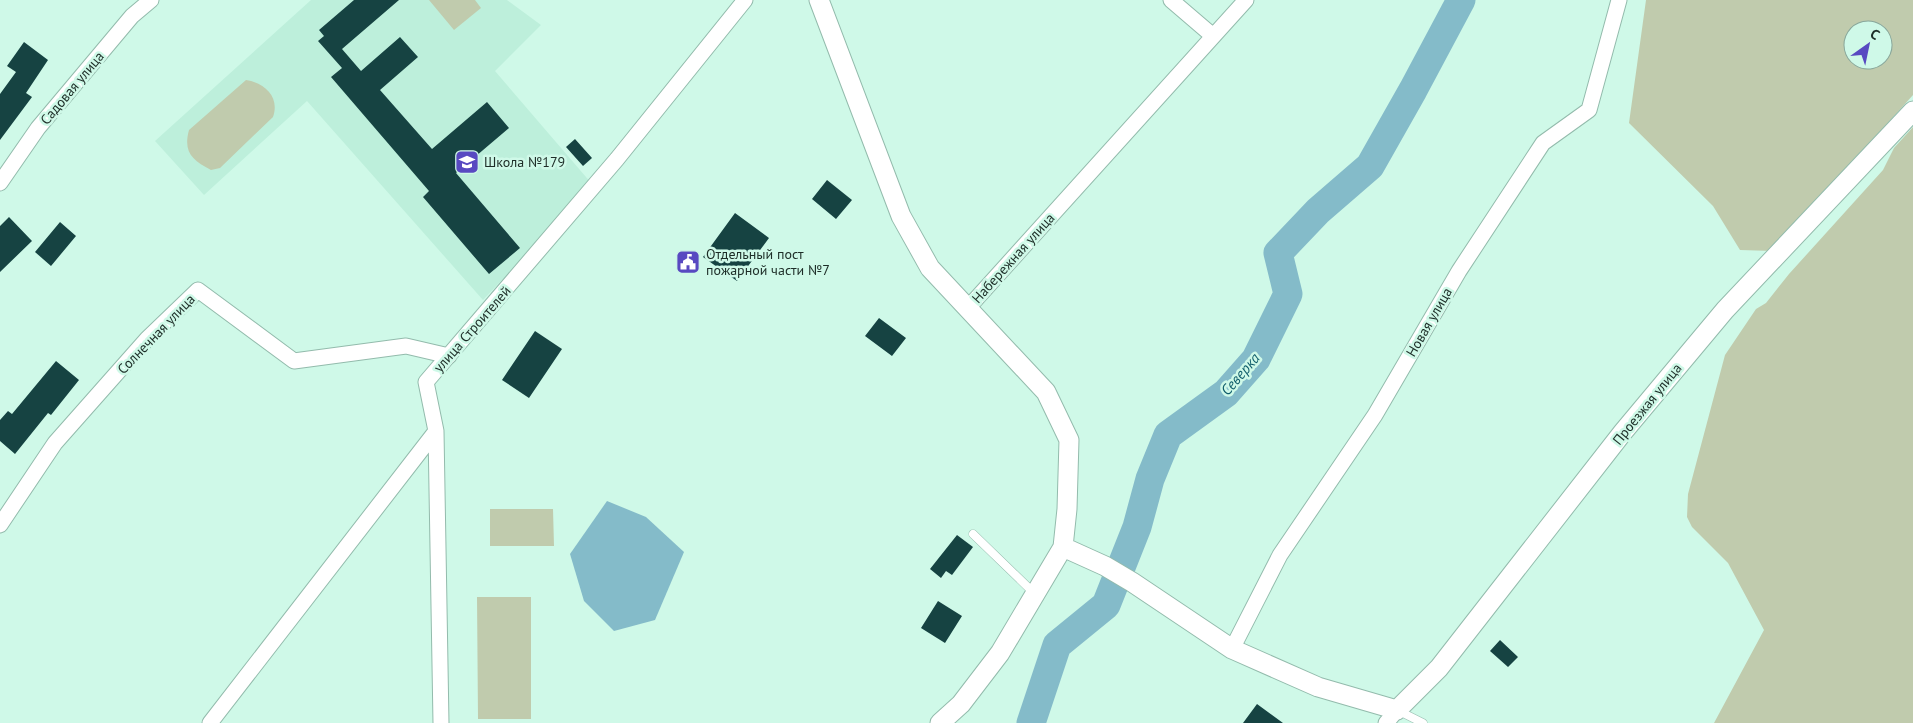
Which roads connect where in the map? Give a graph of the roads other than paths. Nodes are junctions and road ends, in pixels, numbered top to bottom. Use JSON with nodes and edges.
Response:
{"nodes":[{"id":1,"x":152,"y":0,"type":"edge"},
{"id":2,"x":746,"y":0,"type":"edge"},
{"id":3,"x":819,"y":0,"type":"edge"},
{"id":4,"x":1171,"y":0,"type":"edge"},
{"id":5,"x":1246,"y":0,"type":"edge"},
{"id":6,"x":1619,"y":0,"type":"edge"},
{"id":7,"x":1213,"y":36,"type":"junction"},
{"id":8,"x":1913,"y":111,"type":"edge"},
{"id":9,"x":0,"y":182,"type":"edge"},
{"id":10,"x":968,"y":309,"type":"junction"},
{"id":11,"x":449,"y":356,"type":"junction"},
{"id":12,"x":436,"y":431,"type":"junction"},
{"id":13,"x":436,"y":501,"type":"junction"},
{"id":14,"x":448,"y":518,"type":"dead end"},
{"id":15,"x":0,"y":525,"type":"edge"},
{"id":16,"x":973,"y":534,"type":"dead end"},
{"id":17,"x":1063,"y":546,"type":"junction"},
{"id":18,"x":1035,"y":594,"type":"junction"},
{"id":19,"x":1232,"y":649,"type":"junction"},
{"id":20,"x":1392,"y":716,"type":"edge"},
{"id":21,"x":210,"y":723,"type":"edge"},
{"id":22,"x":441,"y":723,"type":"edge"},
{"id":23,"x":940,"y":723,"type":"edge"},
{"id":24,"x":1423,"y":723,"type":"edge"}],
"edges":[{"from":1,"to":9,"type":"street","name":"Садовая улица"},
{"from":2,"to":11,"type":"street","name":"улица Строителей"},
{"from":3,"to":10,"type":"street"},
{"from":4,"to":7,"type":"street"},
{"from":5,"to":7,"type":"street","name":"Набережная улица"},
{"from":6,"to":19,"type":"street","name":"Новая улица"},
{"from":7,"to":10,"type":"street","name":"Набережная улица"},
{"from":8,"to":20,"type":"street","name":"Проезжая улица"},
{"from":10,"to":17,"type":"street","name":"Набережная улица"},
{"from":11,"to":12,"type":"street","name":"улица Строителей"},
{"from":11,"to":15,"type":"street","name":"Солнечная улица"},
{"from":12,"to":13,"type":"street"},
{"from":12,"to":21,"type":"street"},
{"from":13,"to":14,"type":"lane"},
{"from":13,"to":22,"type":"street"},
{"from":16,"to":18,"type":"lane"},
{"from":17,"to":18,"type":"street","name":"Набережная улица"},
{"from":17,"to":19,"type":"street"},
{"from":18,"to":23,"type":"street","name":"Набережная улица"},
{"from":19,"to":20,"type":"street"},
{"from":20,"to":24,"type":"lane"}]}
